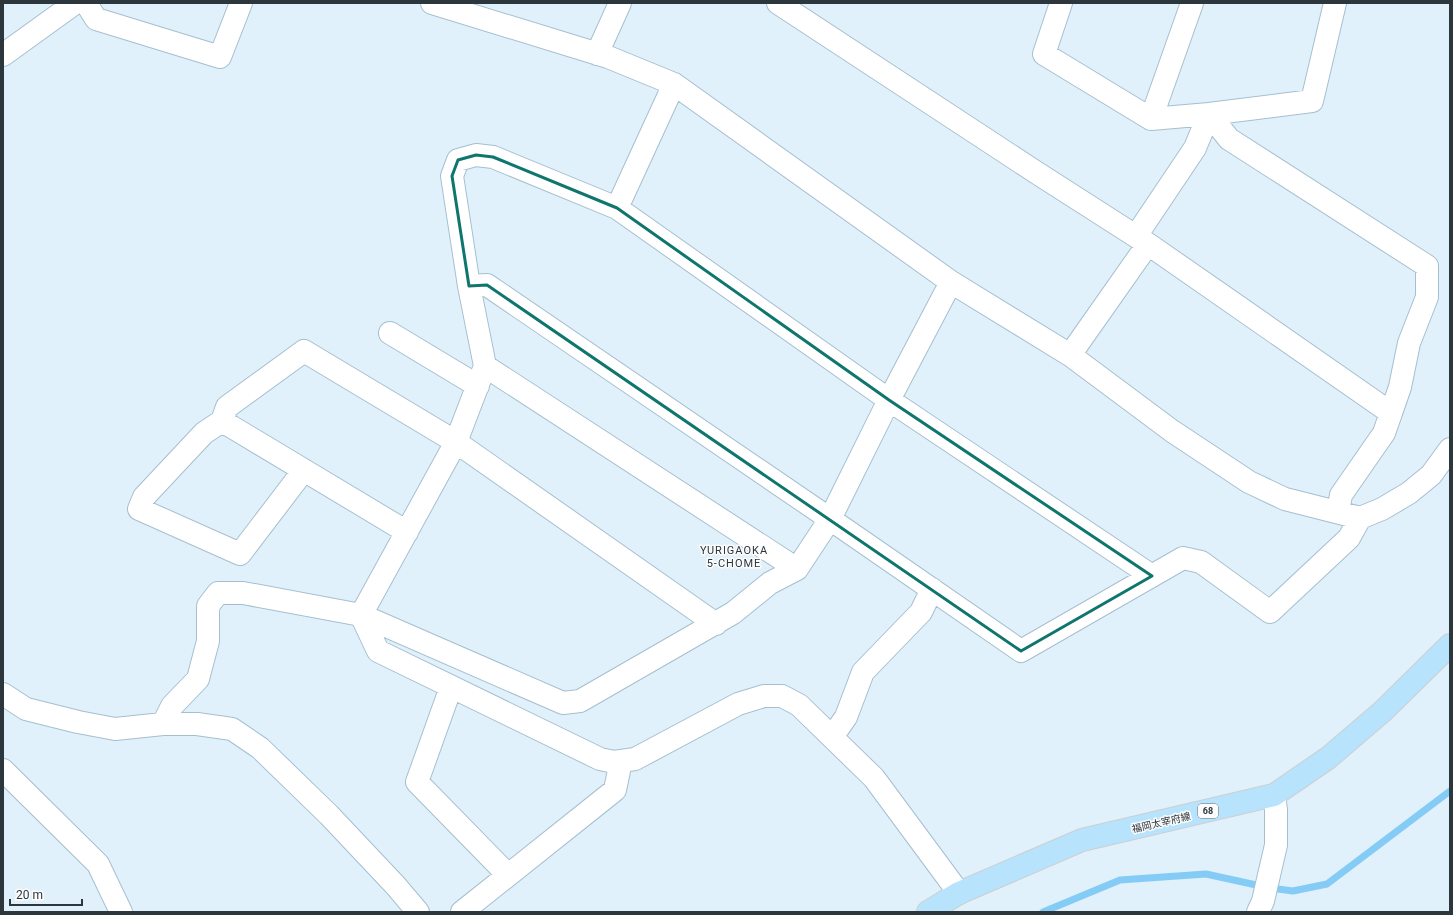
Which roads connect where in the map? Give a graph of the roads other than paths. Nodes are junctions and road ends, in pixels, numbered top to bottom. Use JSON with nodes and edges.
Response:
{"nodes":[{"id":1,"x":75,"y":3,"type":"edge"},
{"id":2,"x":86,"y":3,"type":"edge"},
{"id":3,"x":241,"y":3,"type":"edge"},
{"id":4,"x":432,"y":3,"type":"edge"},
{"id":5,"x":620,"y":3,"type":"edge"},
{"id":6,"x":778,"y":3,"type":"edge"},
{"id":7,"x":1061,"y":3,"type":"edge"},
{"id":8,"x":1192,"y":3,"type":"edge"},
{"id":9,"x":1335,"y":3,"type":"edge"},
{"id":10,"x":597,"y":54,"type":"junction"},
{"id":11,"x":3,"y":55,"type":"edge"},
{"id":12,"x":674,"y":84,"type":"junction"},
{"id":13,"x":1209,"y":114,"type":"junction"},
{"id":14,"x":1151,"y":119,"type":"junction"},
{"id":15,"x":617,"y":208,"type":"junction"},
{"id":16,"x":1142,"y":240,"type":"junction"},
{"id":17,"x":951,"y":282,"type":"junction"},
{"id":18,"x":469,"y":286,"type":"junction"},
{"id":19,"x":390,"y":332,"type":"dead end"},
{"id":20,"x":1070,"y":355,"type":"junction"},
{"id":21,"x":481,"y":376,"type":"junction"},
{"id":22,"x":889,"y":400,"type":"junction"},
{"id":23,"x":1391,"y":413,"type":"junction"},
{"id":24,"x":222,"y":421,"type":"junction"},
{"id":25,"x":456,"y":442,"type":"junction"},
{"id":26,"x":1450,"y":449,"type":"edge"},
{"id":27,"x":304,"y":470,"type":"junction"},
{"id":28,"x":1338,"y":512,"type":"junction"},
{"id":29,"x":1360,"y":518,"type":"junction"},
{"id":30,"x":830,"y":519,"type":"junction"},
{"id":31,"x":407,"y":532,"type":"junction"},
{"id":32,"x":797,"y":569,"type":"junction"},
{"id":33,"x":1152,"y":576,"type":"junction"},
{"id":34,"x":932,"y":589,"type":"junction"},
{"id":35,"x":361,"y":615,"type":"junction"},
{"id":36,"x":716,"y":624,"type":"junction"},
{"id":37,"x":1450,"y":645,"type":"edge"},
{"id":38,"x":451,"y":687,"type":"junction"},
{"id":39,"x":3,"y":694,"type":"edge"},
{"id":40,"x":163,"y":724,"type":"junction"},
{"id":41,"x":832,"y":737,"type":"junction"},
{"id":42,"x":621,"y":761,"type":"junction"},
{"id":43,"x":3,"y":770,"type":"edge"},
{"id":44,"x":1274,"y":795,"type":"junction"},
{"id":45,"x":508,"y":875,"type":"junction"},
{"id":46,"x":959,"y":893,"type":"junction"},
{"id":47,"x":121,"y":912,"type":"edge"},
{"id":48,"x":418,"y":912,"type":"edge"},
{"id":49,"x":462,"y":912,"type":"edge"},
{"id":50,"x":928,"y":912,"type":"edge"},
{"id":51,"x":1258,"y":912,"type":"edge"}],
"edges":[{"from":1,"to":11,"type":"street"},
{"from":2,"to":3,"type":"street"},
{"from":4,"to":10,"type":"street"},
{"from":5,"to":10,"type":"street"},
{"from":6,"to":16,"type":"street"},
{"from":7,"to":14,"type":"street"},
{"from":8,"to":14,"type":"street"},
{"from":9,"to":13,"type":"street"},
{"from":10,"to":12,"type":"street"},
{"from":12,"to":15,"type":"street"},
{"from":12,"to":17,"type":"street"},
{"from":13,"to":14,"type":"street"},
{"from":13,"to":16,"type":"street"},
{"from":13,"to":23,"type":"street"},
{"from":15,"to":18,"type":"street"},
{"from":15,"to":22,"type":"street"},
{"from":16,"to":20,"type":"street"},
{"from":16,"to":23,"type":"street"},
{"from":17,"to":20,"type":"street"},
{"from":17,"to":22,"type":"street"},
{"from":18,"to":21,"type":"street"},
{"from":18,"to":30,"type":"street"},
{"from":19,"to":21,"type":"street"},
{"from":20,"to":28,"type":"street"},
{"from":21,"to":25,"type":"street"},
{"from":21,"to":32,"type":"street"},
{"from":22,"to":30,"type":"street"},
{"from":22,"to":33,"type":"street"},
{"from":23,"to":28,"type":"street"},
{"from":24,"to":25,"type":"street"},
{"from":24,"to":27,"type":"street"},
{"from":24,"to":27,"type":"street"},
{"from":25,"to":31,"type":"street"},
{"from":25,"to":36,"type":"street"},
{"from":26,"to":29,"type":"street"},
{"from":27,"to":31,"type":"street"},
{"from":28,"to":29,"type":"street"},
{"from":29,"to":33,"type":"street"},
{"from":30,"to":32,"type":"street"},
{"from":30,"to":34,"type":"street"},
{"from":31,"to":35,"type":"street"},
{"from":32,"to":36,"type":"street"},
{"from":33,"to":34,"type":"street"},
{"from":34,"to":41,"type":"street"},
{"from":35,"to":36,"type":"street"},
{"from":35,"to":38,"type":"street"},
{"from":35,"to":40,"type":"street"},
{"from":37,"to":44,"type":"main road","name":"福岡太宰府線","number":"68"},
{"from":38,"to":42,"type":"street"},
{"from":38,"to":45,"type":"street"},
{"from":39,"to":40,"type":"street"},
{"from":40,"to":48,"type":"street"},
{"from":41,"to":42,"type":"street"},
{"from":41,"to":46,"type":"street"},
{"from":42,"to":45,"type":"street"},
{"from":43,"to":47,"type":"street"},
{"from":44,"to":46,"type":"main road","name":"福岡太宰府線","number":"68"},
{"from":44,"to":51,"type":"street"},
{"from":45,"to":49,"type":"street"},
{"from":46,"to":50,"type":"main road","name":"福岡太宰府線","number":"68"}]}
